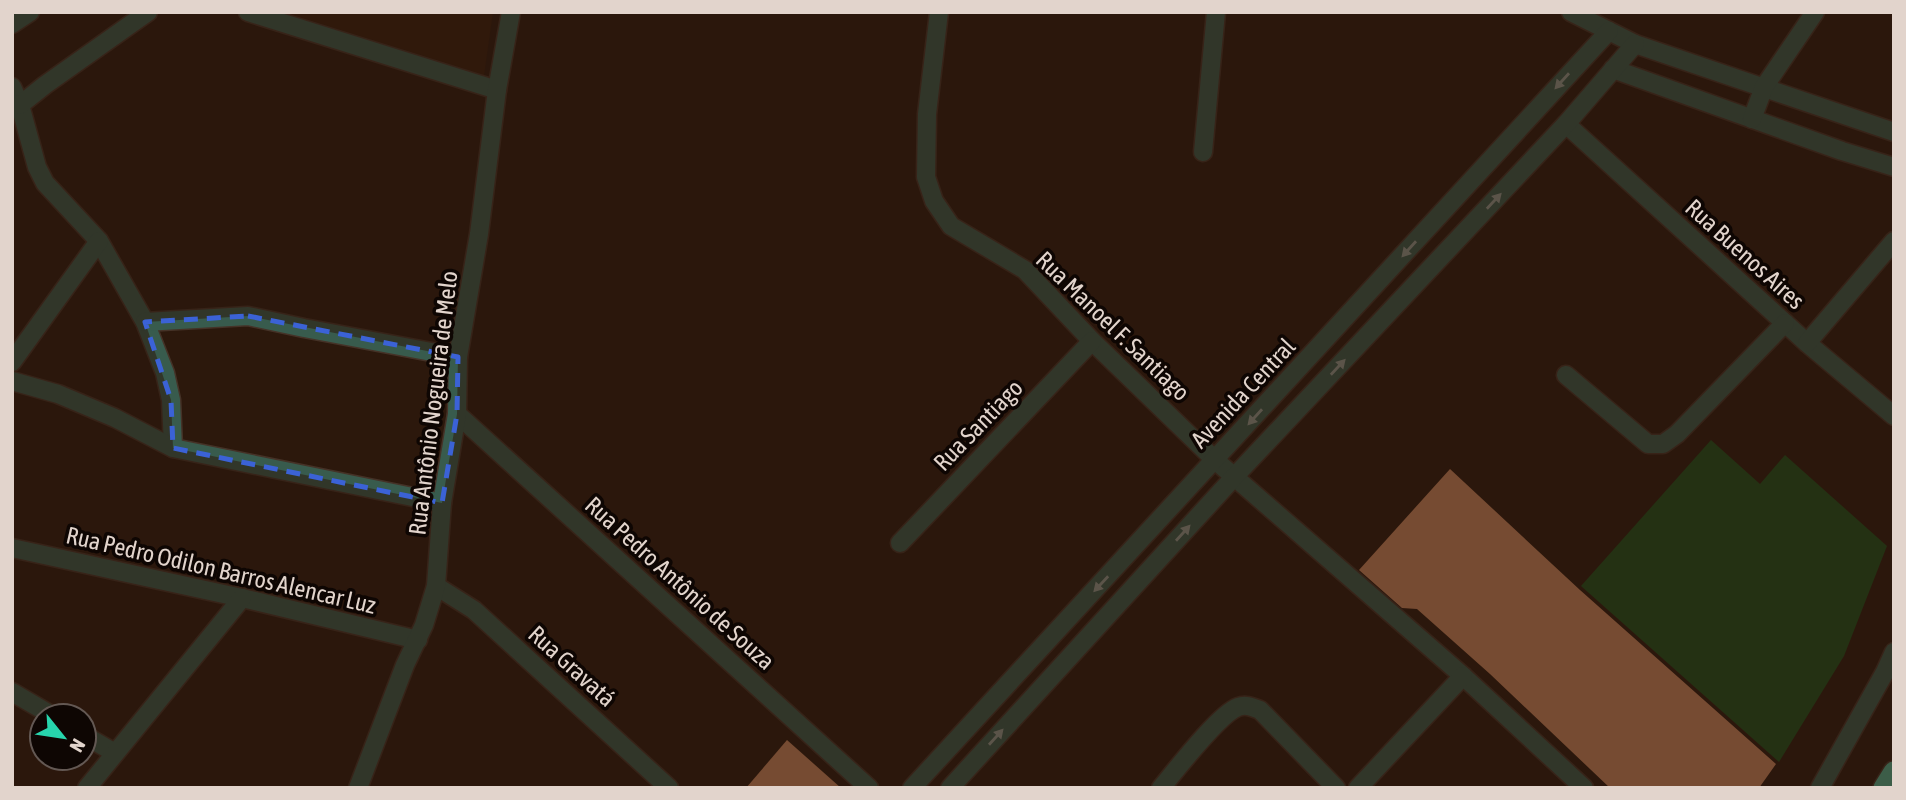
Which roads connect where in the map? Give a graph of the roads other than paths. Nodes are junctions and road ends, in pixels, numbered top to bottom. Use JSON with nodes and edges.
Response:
{"nodes":[{"id":1,"x":30,"y":12,"type":"edge"},
{"id":2,"x":148,"y":12,"type":"edge"},
{"id":3,"x":248,"y":12,"type":"edge"},
{"id":4,"x":510,"y":12,"type":"edge"},
{"id":5,"x":939,"y":12,"type":"edge"},
{"id":6,"x":1216,"y":12,"type":"edge"},
{"id":7,"x":1571,"y":12,"type":"edge"},
{"id":8,"x":1815,"y":12,"type":"edge"},
{"id":9,"x":12,"y":24,"type":"edge"},
{"id":10,"x":1609,"y":31,"type":"junction"},
{"id":11,"x":1634,"y":44,"type":"junction"},
{"id":12,"x":1613,"y":69,"type":"junction"},
{"id":13,"x":12,"y":87,"type":"edge"},
{"id":14,"x":1764,"y":87,"type":"junction"},
{"id":15,"x":497,"y":90,"type":"junction"},
{"id":16,"x":20,"y":105,"type":"junction"},
{"id":17,"x":1752,"y":119,"type":"junction"},
{"id":18,"x":1566,"y":124,"type":"junction"},
{"id":19,"x":1894,"y":132,"type":"edge"},
{"id":20,"x":1203,"y":152,"type":"dead end"},
{"id":21,"x":1894,"y":167,"type":"edge"},
{"id":22,"x":99,"y":241,"type":"junction"},
{"id":23,"x":1894,"y":241,"type":"edge"},
{"id":24,"x":145,"y":322,"type":"junction"},
{"id":25,"x":1785,"y":323,"type":"junction"},
{"id":26,"x":1092,"y":341,"type":"junction"},
{"id":27,"x":1807,"y":343,"type":"junction"},
{"id":28,"x":458,"y":357,"type":"junction"},
{"id":29,"x":12,"y":362,"type":"edge"},
{"id":30,"x":1566,"y":375,"type":"dead end"},
{"id":31,"x":12,"y":381,"type":"edge"},
{"id":32,"x":457,"y":414,"type":"junction"},
{"id":33,"x":1894,"y":416,"type":"edge"},
{"id":34,"x":173,"y":448,"type":"junction"},
{"id":35,"x":1215,"y":460,"type":"junction"},
{"id":36,"x":1235,"y":476,"type":"junction"},
{"id":37,"x":442,"y":503,"type":"junction"},
{"id":38,"x":900,"y":542,"type":"dead end"},
{"id":39,"x":12,"y":548,"type":"edge"},
{"id":40,"x":436,"y":586,"type":"junction"},
{"id":41,"x":242,"y":598,"type":"junction"},
{"id":42,"x":418,"y":640,"type":"junction"},
{"id":43,"x":1894,"y":652,"type":"edge"},
{"id":44,"x":1463,"y":676,"type":"junction"},
{"id":45,"x":12,"y":692,"type":"edge"},
{"id":46,"x":29,"y":702,"type":"edge"},
{"id":47,"x":98,"y":743,"type":"edge"},
{"id":48,"x":115,"y":753,"type":"junction"},
{"id":49,"x":1894,"y":772,"type":"edge"},
{"id":50,"x":87,"y":788,"type":"edge"},
{"id":51,"x":358,"y":788,"type":"edge"},
{"id":52,"x":670,"y":788,"type":"edge"},
{"id":53,"x":869,"y":788,"type":"edge"},
{"id":54,"x":912,"y":788,"type":"edge"},
{"id":55,"x":950,"y":788,"type":"edge"},
{"id":56,"x":1161,"y":788,"type":"edge"},
{"id":57,"x":1336,"y":788,"type":"edge"},
{"id":58,"x":1358,"y":788,"type":"edge"},
{"id":59,"x":1584,"y":788,"type":"edge"},
{"id":60,"x":1820,"y":788,"type":"edge"},
{"id":61,"x":1884,"y":788,"type":"edge"}],
"edges":[{"from":1,"to":9,"type":"street"},
{"from":2,"to":16,"type":"street"},
{"from":3,"to":15,"type":"street"},
{"from":4,"to":15,"type":"street","name":"Rua Antônio Nogueira de Melo"},
{"from":5,"to":26,"type":"street","name":"Rua Manoel F. Santiago"},
{"from":6,"to":20,"type":"street"},
{"from":7,"to":10,"type":"street"},
{"from":8,"to":14,"type":"street"},
{"from":10,"to":11,"type":"street"},
{"from":10,"to":35,"type":"street","name":"Avenida Central","one_way":true},
{"from":11,"to":12,"type":"street","name":"Avenida Central"},
{"from":11,"to":14,"type":"street"},
{"from":12,"to":17,"type":"street"},
{"from":12,"to":18,"type":"street","name":"Avenida Central"},
{"from":13,"to":16,"type":"street"},
{"from":14,"to":17,"type":"street"},
{"from":14,"to":19,"type":"street"},
{"from":15,"to":28,"type":"street","name":"Rua Antônio Nogueira de Melo"},
{"from":16,"to":22,"type":"street"},
{"from":17,"to":21,"type":"street"},
{"from":18,"to":25,"type":"street","name":"Rua Buenos Aires"},
{"from":36,"to":18,"type":"street","name":"Avenida Central","one_way":true},
{"from":22,"to":24,"type":"street"},
{"from":22,"to":29,"type":"street"},
{"from":23,"to":27,"type":"street"},
{"from":24,"to":28,"type":"street"},
{"from":24,"to":34,"type":"street"},
{"from":25,"to":27,"type":"street","name":"Rua Buenos Aires"},
{"from":25,"to":30,"type":"street"},
{"from":26,"to":35,"type":"street","name":"Rua Manoel F. Santiago"},
{"from":26,"to":38,"type":"street","name":"Rua Santiago"},
{"from":27,"to":33,"type":"street","name":"Rua Buenos Aires"},
{"from":28,"to":32,"type":"street","name":"Rua Antônio Nogueira de Melo"},
{"from":31,"to":34,"type":"street"},
{"from":32,"to":37,"type":"street","name":"Rua Antônio Nogueira de Melo"},
{"from":32,"to":53,"type":"street","name":"Rua Pedro Antônio de Souza"},
{"from":34,"to":37,"type":"street"},
{"from":35,"to":36,"type":"street","name":"Rua Manoel F. Santiago"},
{"from":35,"to":54,"type":"street","name":"Avenida Central","one_way":true},
{"from":36,"to":44,"type":"street","name":"Rua Manoel F. Santiago"},
{"from":55,"to":36,"type":"street","name":"Avenida Central","one_way":true},
{"from":37,"to":40,"type":"street","name":"Rua Antônio Nogueira de Melo"},
{"from":39,"to":41,"type":"street","name":"Rua Pedro Odilon Barros Alencar Luz"},
{"from":40,"to":42,"type":"street","name":"Rua Antônio Nogueira de Melo"},
{"from":40,"to":52,"type":"street","name":"Rua Gravatá"},
{"from":41,"to":42,"type":"street","name":"Rua Pedro Odilon Barros Alencar Luz"},
{"from":41,"to":48,"type":"street"},
{"from":42,"to":51,"type":"street","name":"Rua Antônio Nogueira de Melo"},
{"from":43,"to":60,"type":"street"},
{"from":44,"to":58,"type":"street"},
{"from":44,"to":59,"type":"street","name":"Rua Manoel F. Santiago"},
{"from":45,"to":46,"type":"street"},
{"from":47,"to":48,"type":"street"},
{"from":48,"to":50,"type":"street"},
{"from":49,"to":61,"type":"highway"},
{"from":56,"to":57,"type":"street"}]}
